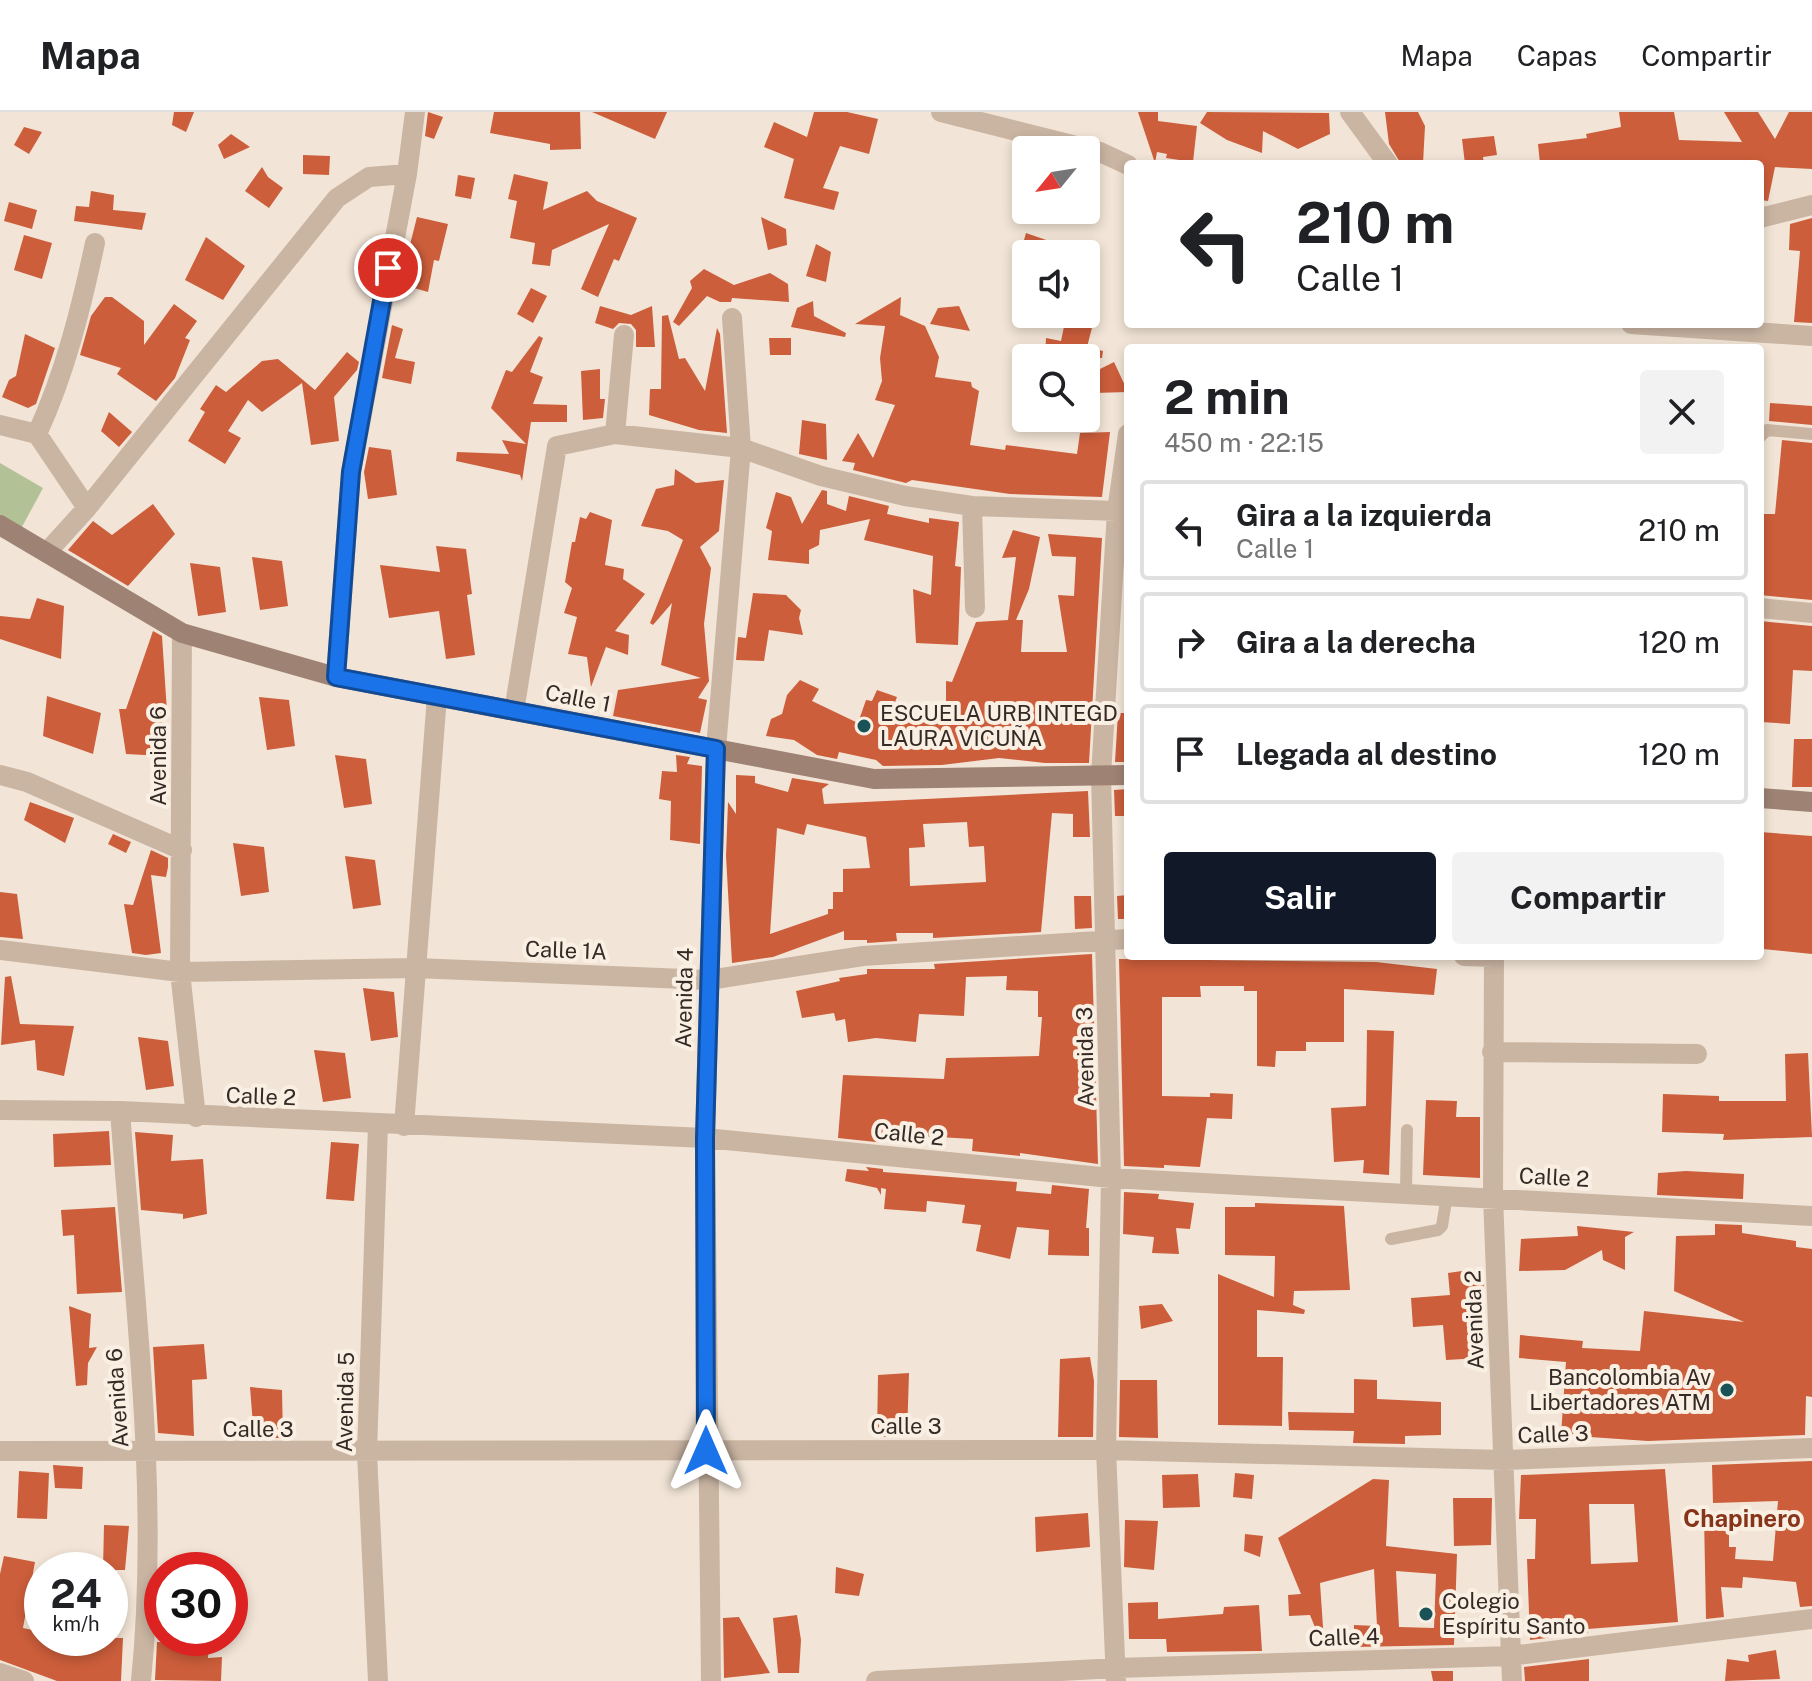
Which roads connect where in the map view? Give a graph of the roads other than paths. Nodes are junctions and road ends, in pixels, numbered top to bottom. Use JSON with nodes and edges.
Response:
{"nodes":[{"id":1,"x":415,"y":112,"type":"edge"},
{"id":2,"x":941,"y":112,"type":"edge"},
{"id":3,"x":1350,"y":112,"type":"edge"},
{"id":4,"x":1385,"y":160,"type":"edge"},
{"id":5,"x":1124,"y":163,"type":"edge"},
{"id":6,"x":407,"y":174,"type":"junction"},
{"id":7,"x":1812,"y":205,"type":"edge"},
{"id":8,"x":1764,"y":217,"type":"edge"},
{"id":9,"x":95,"y":243,"type":"dead end"},
{"id":10,"x":732,"y":318,"type":"dead end"},
{"id":11,"x":1691,"y":328,"type":"edge"},
{"id":12,"x":624,"y":335,"type":"dead end"},
{"id":13,"x":1812,"y":336,"type":"edge"},
{"id":14,"x":0,"y":425,"type":"edge"},
{"id":15,"x":1764,"y":433,"type":"edge"},
{"id":16,"x":37,"y":434,"type":"junction"},
{"id":17,"x":615,"y":434,"type":"junction"},
{"id":18,"x":1812,"y":434,"type":"edge"},
{"id":19,"x":741,"y":448,"type":"junction"},
{"id":20,"x":1124,"y":462,"type":"edge"},
{"id":21,"x":972,"y":506,"type":"junction"},
{"id":22,"x":87,"y":508,"type":"junction"},
{"id":23,"x":1117,"y":511,"type":"junction"},
{"id":24,"x":0,"y":525,"type":"edge"},
{"id":25,"x":48,"y":551,"type":"junction"},
{"id":26,"x":975,"y":608,"type":"dead end"},
{"id":27,"x":1764,"y":608,"type":"edge"},
{"id":28,"x":1812,"y":613,"type":"edge"},
{"id":29,"x":182,"y":633,"type":"junction"},
{"id":30,"x":336,"y":677,"type":"junction"},
{"id":31,"x":437,"y":696,"type":"junction"},
{"id":32,"x":514,"y":711,"type":"junction"},
{"id":33,"x":716,"y":749,"type":"junction"},
{"id":34,"x":0,"y":775,"type":"edge"},
{"id":35,"x":1101,"y":775,"type":"junction"},
{"id":36,"x":1124,"y":775,"type":"edge"},
{"id":37,"x":1764,"y":798,"type":"edge"},
{"id":38,"x":1812,"y":802,"type":"edge"},
{"id":39,"x":182,"y":850,"type":"junction"},
{"id":40,"x":1107,"y":938,"type":"junction"},
{"id":41,"x":1124,"y":939,"type":"edge"},
{"id":42,"x":0,"y":950,"type":"edge"},
{"id":43,"x":1494,"y":960,"type":"edge"},
{"id":44,"x":415,"y":968,"type":"junction"},
{"id":45,"x":180,"y":972,"type":"junction"},
{"id":46,"x":709,"y":980,"type":"junction"},
{"id":47,"x":1492,"y":1052,"type":"junction"},
{"id":48,"x":1697,"y":1054,"type":"dead end"},
{"id":49,"x":0,"y":1110,"type":"edge"},
{"id":50,"x":120,"y":1111,"type":"junction"},
{"id":51,"x":196,"y":1117,"type":"junction"},
{"id":52,"x":378,"y":1125,"type":"junction"},
{"id":53,"x":404,"y":1126,"type":"junction"},
{"id":54,"x":1407,"y":1130,"type":"dead end"},
{"id":55,"x":705,"y":1138,"type":"junction"},
{"id":56,"x":1111,"y":1178,"type":"junction"},
{"id":57,"x":1406,"y":1192,"type":"junction"},
{"id":58,"x":1447,"y":1195,"type":"junction"},
{"id":59,"x":1493,"y":1197,"type":"junction"},
{"id":60,"x":1812,"y":1216,"type":"edge"},
{"id":61,"x":1391,"y":1239,"type":"dead end"},
{"id":62,"x":1812,"y":1448,"type":"edge"},
{"id":63,"x":1106,"y":1450,"type":"junction"},
{"id":64,"x":0,"y":1451,"type":"edge"},
{"id":65,"x":706,"y":1451,"type":"junction"},
{"id":66,"x":145,"y":1453,"type":"junction"},
{"id":67,"x":367,"y":1453,"type":"junction"},
{"id":68,"x":1504,"y":1460,"type":"junction"},
{"id":69,"x":1812,"y":1619,"type":"edge"},
{"id":70,"x":1510,"y":1656,"type":"junction"},
{"id":71,"x":0,"y":1673,"type":"edge"},
{"id":72,"x":1116,"y":1675,"type":"edge"},
{"id":73,"x":24,"y":1681,"type":"edge"},
{"id":74,"x":141,"y":1681,"type":"edge"},
{"id":75,"x":378,"y":1681,"type":"edge"},
{"id":76,"x":711,"y":1681,"type":"edge"},
{"id":77,"x":876,"y":1681,"type":"edge"},
{"id":78,"x":1512,"y":1681,"type":"edge"}],
"edges":[{"from":1,"to":6,"type":"street"},
{"from":2,"to":5,"type":"street"},
{"from":3,"to":4,"type":"street"},
{"from":6,"to":22,"type":"street"},
{"from":6,"to":30,"type":"street"},
{"from":7,"to":8,"type":"street"},
{"from":9,"to":16,"type":"street"},
{"from":10,"to":19,"type":"street","name":"Avenida 4"},
{"from":11,"to":13,"type":"street"},
{"from":12,"to":17,"type":"street"},
{"from":14,"to":16,"type":"street"},
{"from":15,"to":18,"type":"lane"},
{"from":16,"to":22,"type":"street"},
{"from":17,"to":19,"type":"street"},
{"from":17,"to":32,"type":"street"},
{"from":19,"to":21,"type":"street"},
{"from":19,"to":33,"type":"street","name":"Avenida 4"},
{"from":20,"to":23,"type":"street","name":"Avenida 3"},
{"from":21,"to":23,"type":"street"},
{"from":21,"to":26,"type":"street"},
{"from":22,"to":25,"type":"street"},
{"from":23,"to":35,"type":"street","name":"Avenida 3"},
{"from":24,"to":25,"type":"street","name":"Calle 1"},
{"from":25,"to":29,"type":"street","name":"Calle 1"},
{"from":27,"to":28,"type":"street"},
{"from":29,"to":30,"type":"street","name":"Calle 1"},
{"from":29,"to":39,"type":"street","name":"Avenida 6"},
{"from":30,"to":31,"type":"street","name":"Calle 1"},
{"from":31,"to":32,"type":"street","name":"Calle 1"},
{"from":31,"to":44,"type":"street"},
{"from":32,"to":33,"type":"street","name":"Calle 1"},
{"from":33,"to":35,"type":"street","name":"Calle 1"},
{"from":33,"to":46,"type":"street","name":"Avenida 4"},
{"from":34,"to":39,"type":"street"},
{"from":35,"to":36,"type":"street","name":"Calle 1"},
{"from":35,"to":40,"type":"street","name":"Avenida 3"},
{"from":37,"to":38,"type":"street"},
{"from":39,"to":45,"type":"street","name":"Avenida 6"},
{"from":40,"to":41,"type":"street","name":"Calle 1A"},
{"from":40,"to":46,"type":"street","name":"Calle 1A"},
{"from":40,"to":56,"type":"street","name":"Avenida 3"},
{"from":42,"to":45,"type":"street","name":"Calle 1A"},
{"from":43,"to":47,"type":"street","name":"Avenida 2"},
{"from":44,"to":45,"type":"street","name":"Calle 1A"},
{"from":44,"to":46,"type":"street","name":"Calle 1A"},
{"from":44,"to":53,"type":"street"},
{"from":45,"to":51,"type":"street","name":"Avenida 6"},
{"from":46,"to":55,"type":"street","name":"Avenida 4"},
{"from":47,"to":48,"type":"street"},
{"from":47,"to":59,"type":"street","name":"Avenida 2"},
{"from":49,"to":50,"type":"street","name":"Calle 2"},
{"from":50,"to":51,"type":"street","name":"Calle 2"},
{"from":50,"to":66,"type":"street","name":"Avenida 6"},
{"from":51,"to":52,"type":"street","name":"Calle 2"},
{"from":52,"to":53,"type":"street","name":"Calle 2"},
{"from":52,"to":67,"type":"street","name":"Avenida 5"},
{"from":53,"to":55,"type":"street","name":"Calle 2"},
{"from":54,"to":57,"type":"lane"},
{"from":55,"to":56,"type":"street","name":"Calle 2"},
{"from":55,"to":65,"type":"street","name":"Avenida 4"},
{"from":56,"to":57,"type":"street","name":"Calle 2"},
{"from":56,"to":63,"type":"street","name":"Avenida 3"},
{"from":57,"to":58,"type":"street","name":"Calle 2"},
{"from":58,"to":59,"type":"street","name":"Calle 2"},
{"from":58,"to":61,"type":"lane"},
{"from":59,"to":60,"type":"street","name":"Calle 2"},
{"from":59,"to":68,"type":"street","name":"Avenida 2"},
{"from":62,"to":68,"type":"street","name":"Calle 3"},
{"from":63,"to":65,"type":"street","name":"Calle 3"},
{"from":63,"to":68,"type":"street","name":"Calle 3"},
{"from":63,"to":72,"type":"street","name":"Avenida 3"},
{"from":64,"to":66,"type":"street","name":"Calle 3"},
{"from":65,"to":67,"type":"street","name":"Calle 3"},
{"from":65,"to":76,"type":"street","name":"Avenida 4"},
{"from":66,"to":67,"type":"street","name":"Calle 3"},
{"from":66,"to":74,"type":"street","name":"Avenida 6"},
{"from":67,"to":75,"type":"street","name":"Avenida 5"},
{"from":68,"to":70,"type":"street","name":"Avenida 2"},
{"from":69,"to":70,"type":"street","name":"Calle 4"},
{"from":70,"to":72,"type":"street","name":"Calle 4"},
{"from":70,"to":78,"type":"street","name":"Avenida 2"},
{"from":71,"to":73,"type":"street"},
{"from":72,"to":77,"type":"street","name":"Calle 4"}]}
